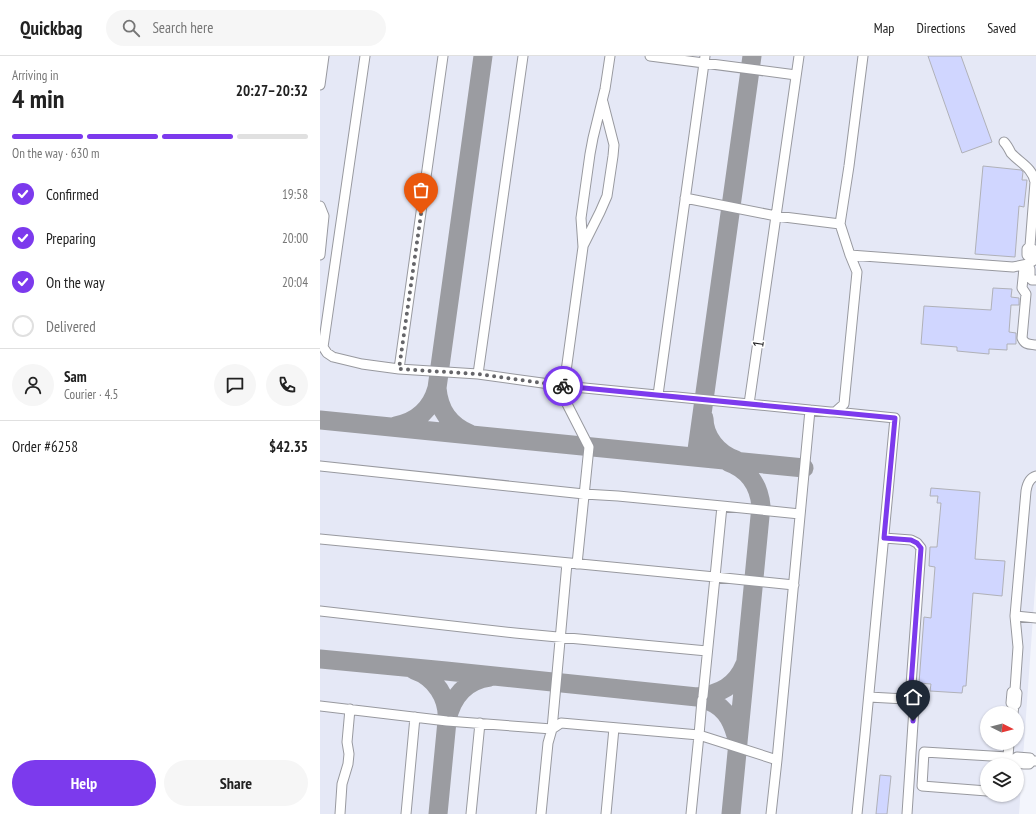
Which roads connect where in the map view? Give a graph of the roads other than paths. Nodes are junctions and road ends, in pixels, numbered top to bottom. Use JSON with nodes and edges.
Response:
{"nodes":[{"id":1,"x":324,"y":56,"type":"edge"},
{"id":2,"x":364,"y":56,"type":"edge"},
{"id":3,"x":443,"y":56,"type":"edge"},
{"id":4,"x":523,"y":56,"type":"edge"},
{"id":5,"x":610,"y":56,"type":"edge"},
{"id":6,"x":650,"y":56,"type":"edge"},
{"id":7,"x":799,"y":56,"type":"edge"},
{"id":8,"x":863,"y":56,"type":"edge"},
{"id":9,"x":704,"y":60,"type":"edge"},
{"id":10,"x":796,"y":75,"type":"junction"},
{"id":11,"x":320,"y":85,"type":"edge"},
{"id":12,"x":602,"y":100,"type":"junction"},
{"id":13,"x":1004,"y":142,"type":"dead end"},
{"id":14,"x":685,"y":198,"type":"junction"},
{"id":15,"x":320,"y":206,"type":"edge"},
{"id":16,"x":776,"y":216,"type":"junction"},
{"id":17,"x":840,"y":224,"type":"junction"},
{"id":18,"x":321,"y":236,"type":"edge"},
{"id":19,"x":583,"y":247,"type":"junction"},
{"id":20,"x":320,"y":255,"type":"edge"},
{"id":21,"x":850,"y":256,"type":"junction"},
{"id":22,"x":1033,"y":257,"type":"edge"},
{"id":23,"x":1036,"y":280,"type":"edge"},
{"id":24,"x":1036,"y":345,"type":"edge"},
{"id":25,"x":323,"y":351,"type":"edge"},
{"id":26,"x":399,"y":369,"type":"junction"},
{"id":27,"x":478,"y":374,"type":"junction"},
{"id":28,"x":564,"y":386,"type":"junction"},
{"id":29,"x":658,"y":395,"type":"junction"},
{"id":30,"x":749,"y":404,"type":"junction"},
{"id":31,"x":810,"y":410,"type":"junction"},
{"id":32,"x":835,"y":412,"type":"junction"},
{"id":33,"x":320,"y":466,"type":"edge"},
{"id":34,"x":1036,"y":476,"type":"edge"},
{"id":35,"x":584,"y":494,"type":"junction"},
{"id":36,"x":722,"y":506,"type":"junction"},
{"id":37,"x":800,"y":514,"type":"junction"},
{"id":38,"x":884,"y":538,"type":"junction"},
{"id":39,"x":320,"y":539,"type":"edge"},
{"id":40,"x":567,"y":563,"type":"junction"},
{"id":41,"x":578,"y":564,"type":"junction"},
{"id":42,"x":715,"y":577,"type":"junction"},
{"id":43,"x":794,"y":585,"type":"junction"},
{"id":44,"x":320,"y":611,"type":"edge"},
{"id":45,"x":1015,"y":616,"type":"junction"},
{"id":46,"x":1036,"y":618,"type":"edge"},
{"id":47,"x":560,"y":636,"type":"junction"},
{"id":48,"x":707,"y":651,"type":"junction"},
{"id":49,"x":869,"y":697,"type":"junction"},
{"id":50,"x":910,"y":699,"type":"junction"},
{"id":51,"x":320,"y":706,"type":"edge"},
{"id":52,"x":1015,"y":706,"type":"edge"},
{"id":53,"x":350,"y":709,"type":"junction"},
{"id":54,"x":415,"y":716,"type":"junction"},
{"id":55,"x":480,"y":723,"type":"junction"},
{"id":56,"x":614,"y":728,"type":"junction"},
{"id":57,"x":552,"y":729,"type":"junction"},
{"id":58,"x":699,"y":735,"type":"junction"},
{"id":59,"x":995,"y":758,"type":"edge"},
{"id":60,"x":1012,"y":758,"type":"edge"},
{"id":61,"x":777,"y":760,"type":"junction"},
{"id":62,"x":1034,"y":761,"type":"edge"},
{"id":63,"x":980,"y":790,"type":"edge"},
{"id":64,"x":340,"y":814,"type":"edge"},
{"id":65,"x":406,"y":814,"type":"edge"},
{"id":66,"x":471,"y":814,"type":"edge"},
{"id":67,"x":541,"y":814,"type":"edge"},
{"id":68,"x":606,"y":814,"type":"edge"},
{"id":69,"x":691,"y":814,"type":"edge"},
{"id":70,"x":771,"y":814,"type":"edge"},
{"id":71,"x":857,"y":814,"type":"edge"},
{"id":72,"x":907,"y":814,"type":"edge"}],
"edges":[{"from":1,"to":11,"type":"lane"},
{"from":2,"to":25,"type":"lane"},
{"from":3,"to":26,"type":"lane"},
{"from":4,"to":27,"type":"lane"},
{"from":5,"to":12,"type":"lane"},
{"from":6,"to":9,"type":"lane"},
{"from":7,"to":10,"type":"lane","name":"1"},
{"from":8,"to":17,"type":"lane"},
{"from":9,"to":10,"type":"lane"},
{"from":9,"to":14,"type":"lane"},
{"from":10,"to":16,"type":"lane","name":"1"},
{"from":12,"to":19,"type":"lane"},
{"from":12,"to":19,"type":"lane"},
{"from":13,"to":22,"type":"lane"},
{"from":14,"to":16,"type":"lane"},
{"from":14,"to":29,"type":"lane"},
{"from":15,"to":18,"type":"lane"},
{"from":16,"to":17,"type":"lane"},
{"from":16,"to":30,"type":"lane","name":"1"},
{"from":17,"to":21,"type":"lane"},
{"from":18,"to":20,"type":"lane"},
{"from":19,"to":28,"type":"lane"},
{"from":21,"to":22,"type":"lane"},
{"from":21,"to":32,"type":"lane"},
{"from":22,"to":23,"type":"lane"},
{"from":22,"to":24,"type":"lane"},
{"from":25,"to":26,"type":"lane"},
{"from":26,"to":27,"type":"lane"},
{"from":27,"to":28,"type":"lane"},
{"from":28,"to":29,"type":"lane"},
{"from":28,"to":35,"type":"lane"},
{"from":29,"to":30,"type":"lane"},
{"from":30,"to":31,"type":"lane"},
{"from":31,"to":32,"type":"lane"},
{"from":31,"to":37,"type":"lane"},
{"from":32,"to":38,"type":"lane"},
{"from":33,"to":35,"type":"lane"},
{"from":34,"to":45,"type":"lane"},
{"from":35,"to":36,"type":"lane"},
{"from":35,"to":41,"type":"lane"},
{"from":36,"to":37,"type":"lane"},
{"from":36,"to":42,"type":"lane"},
{"from":37,"to":43,"type":"lane"},
{"from":38,"to":49,"type":"lane"},
{"from":38,"to":50,"type":"lane"},
{"from":39,"to":40,"type":"lane"},
{"from":40,"to":41,"type":"lane"},
{"from":40,"to":47,"type":"lane"},
{"from":41,"to":42,"type":"lane"},
{"from":42,"to":43,"type":"lane"},
{"from":42,"to":48,"type":"lane"},
{"from":43,"to":61,"type":"lane"},
{"from":44,"to":47,"type":"lane"},
{"from":45,"to":46,"type":"lane"},
{"from":45,"to":52,"type":"lane"},
{"from":47,"to":48,"type":"lane"},
{"from":47,"to":57,"type":"lane"},
{"from":48,"to":58,"type":"lane"},
{"from":49,"to":50,"type":"lane"},
{"from":49,"to":71,"type":"lane"},
{"from":50,"to":72,"type":"lane"},
{"from":51,"to":53,"type":"lane"},
{"from":53,"to":54,"type":"lane"},
{"from":53,"to":64,"type":"lane"},
{"from":54,"to":55,"type":"lane"},
{"from":54,"to":65,"type":"lane"},
{"from":55,"to":57,"type":"lane"},
{"from":55,"to":66,"type":"lane"},
{"from":56,"to":57,"type":"lane"},
{"from":56,"to":58,"type":"lane"},
{"from":56,"to":68,"type":"lane"},
{"from":57,"to":67,"type":"lane"},
{"from":58,"to":61,"type":"lane"},
{"from":58,"to":69,"type":"lane"},
{"from":59,"to":63,"type":"lane"},
{"from":60,"to":62,"type":"lane"},
{"from":61,"to":70,"type":"lane"}]}
